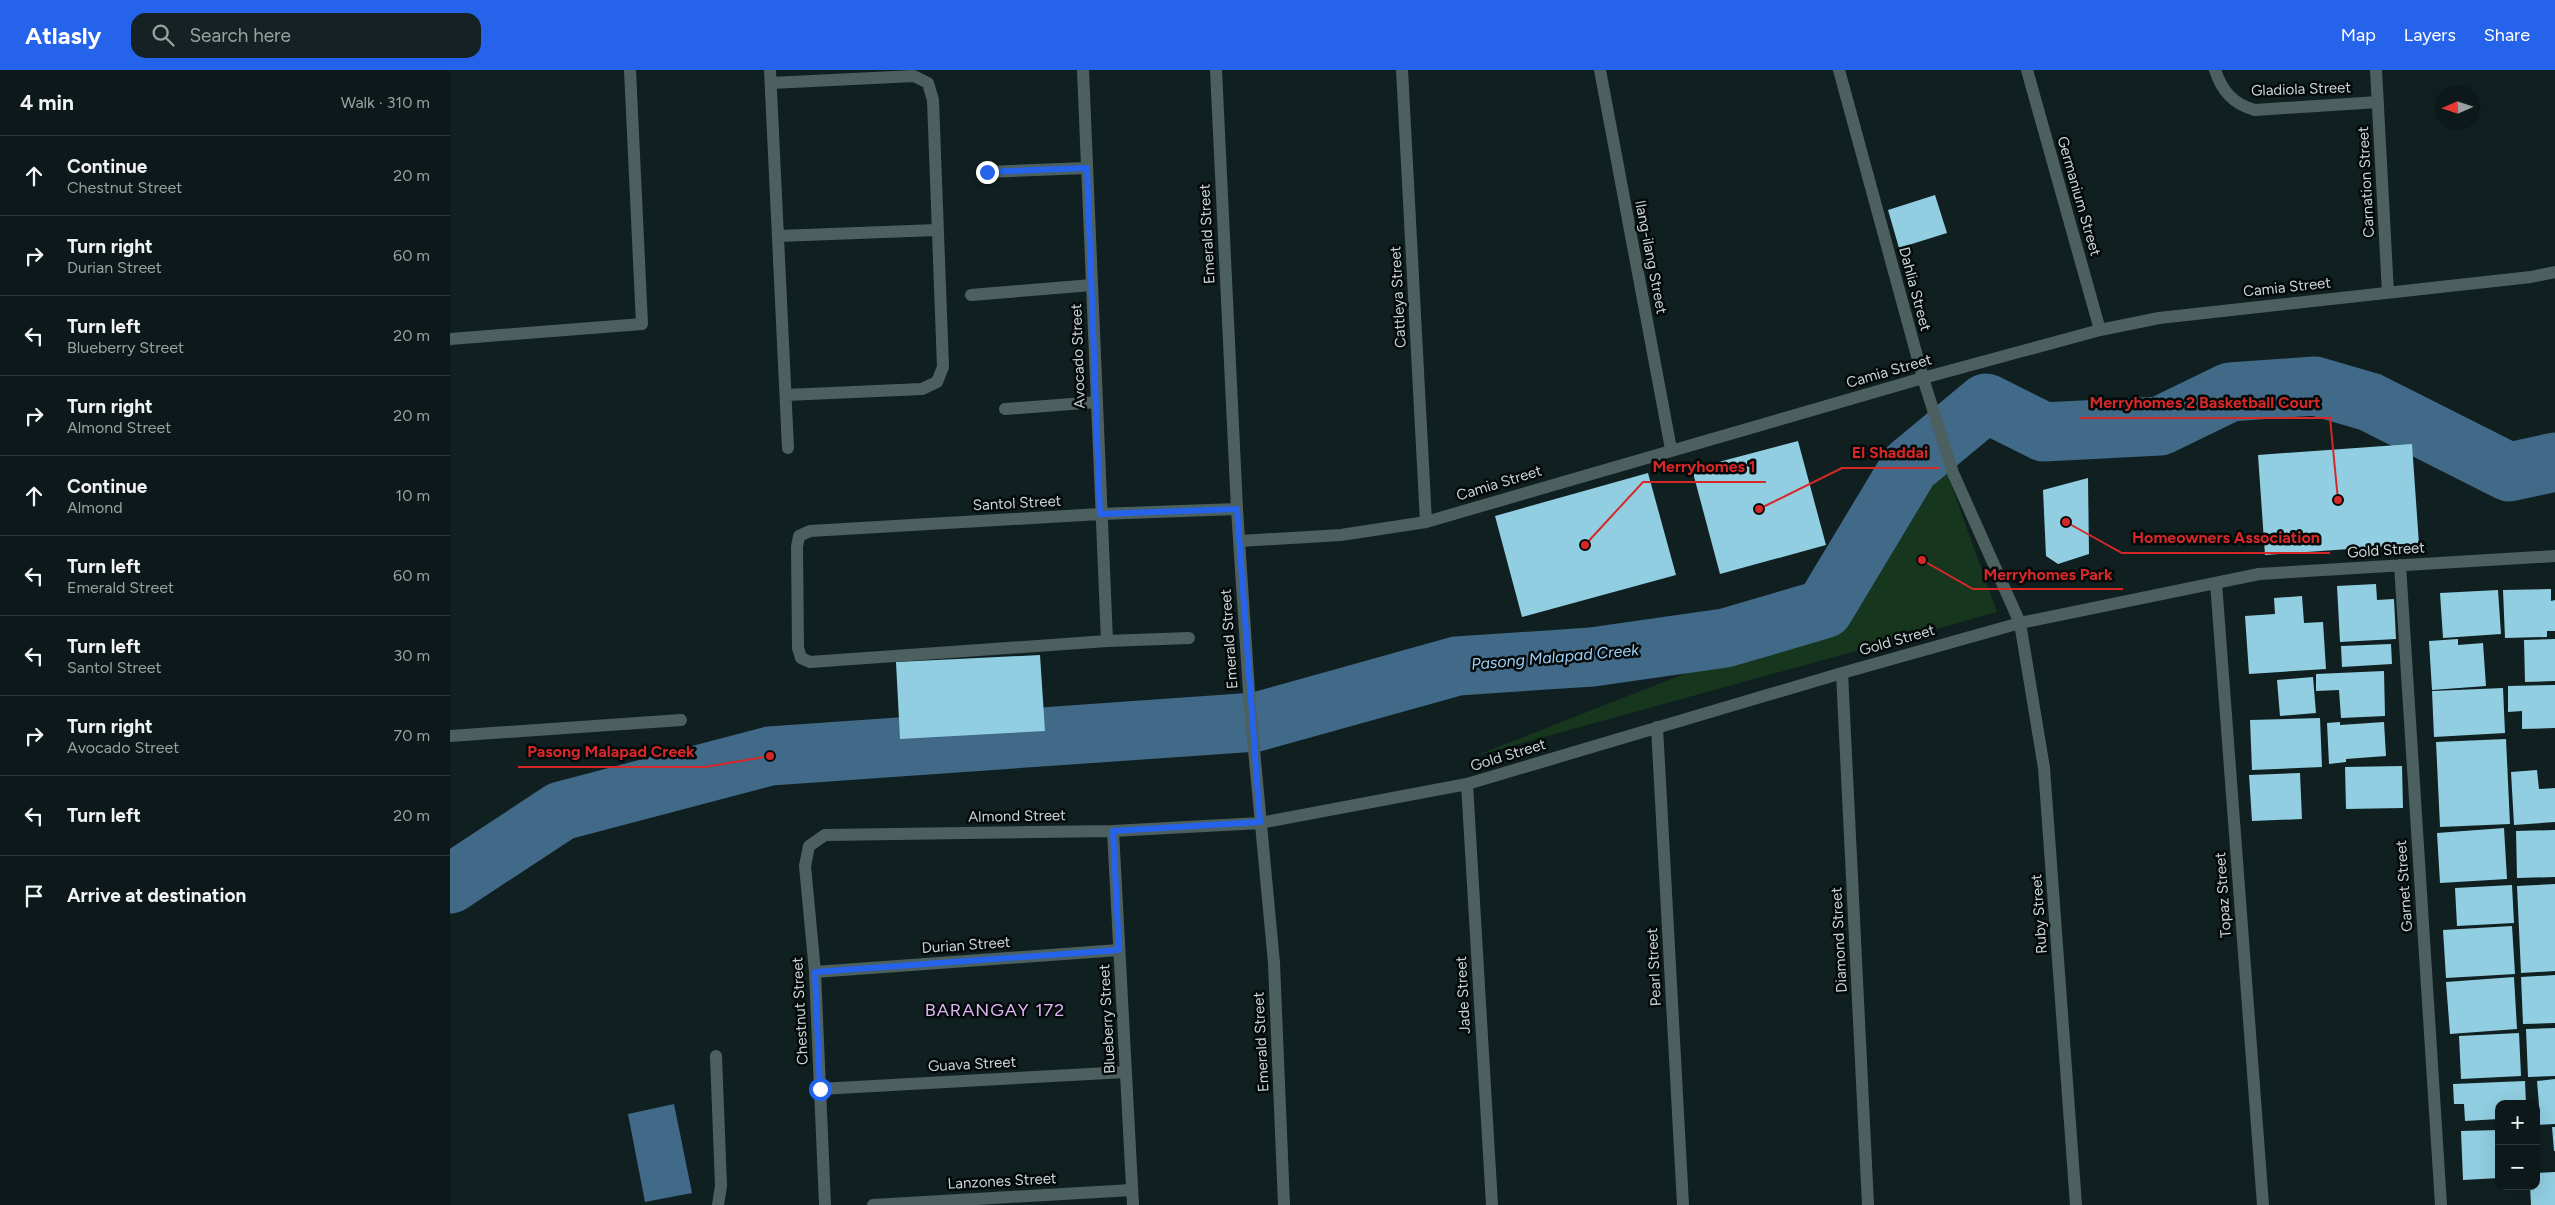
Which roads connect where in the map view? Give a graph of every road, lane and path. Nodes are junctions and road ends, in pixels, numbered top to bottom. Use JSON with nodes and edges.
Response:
{"nodes":[{"id":1,"x":630,"y":70,"type":"edge"},
{"id":2,"x":1083,"y":70,"type":"edge"},
{"id":3,"x":1216,"y":70,"type":"edge"},
{"id":4,"x":1402,"y":70,"type":"edge"},
{"id":5,"x":1600,"y":70,"type":"edge"},
{"id":6,"x":1838,"y":70,"type":"edge"},
{"id":7,"x":2027,"y":70,"type":"edge"},
{"id":8,"x":2216,"y":70,"type":"edge"},
{"id":9,"x":2376,"y":70,"type":"edge"},
{"id":10,"x":771,"y":76,"type":"edge"},
{"id":11,"x":2378,"y":102,"type":"junction"},
{"id":12,"x":1087,"y":168,"type":"junction"},
{"id":13,"x":987,"y":172,"type":"dead end"},
{"id":14,"x":937,"y":230,"type":"junction"},
{"id":15,"x":778,"y":236,"type":"junction"},
{"id":16,"x":2555,"y":272,"type":"edge"},
{"id":17,"x":1092,"y":285,"type":"junction"},
{"id":18,"x":2388,"y":292,"type":"junction"},
{"id":19,"x":971,"y":295,"type":"dead end"},
{"id":20,"x":2100,"y":330,"type":"junction"},
{"id":21,"x":450,"y":339,"type":"edge"},
{"id":22,"x":1923,"y":378,"type":"junction"},
{"id":23,"x":786,"y":394,"type":"junction"},
{"id":24,"x":1096,"y":402,"type":"junction"},
{"id":25,"x":1005,"y":409,"type":"dead end"},
{"id":26,"x":788,"y":448,"type":"dead end"},
{"id":27,"x":1671,"y":449,"type":"junction"},
{"id":28,"x":1237,"y":509,"type":"junction"},
{"id":29,"x":1100,"y":514,"type":"junction"},
{"id":30,"x":1426,"y":522,"type":"junction"},
{"id":31,"x":1240,"y":541,"type":"junction"},
{"id":32,"x":2555,"y":556,"type":"edge"},
{"id":33,"x":2400,"y":565,"type":"junction"},
{"id":34,"x":2216,"y":583,"type":"junction"},
{"id":35,"x":2020,"y":623,"type":"junction"},
{"id":36,"x":1189,"y":638,"type":"dead end"},
{"id":37,"x":1107,"y":641,"type":"junction"},
{"id":38,"x":1842,"y":673,"type":"junction"},
{"id":39,"x":682,"y":720,"type":"dead end"},
{"id":40,"x":1657,"y":727,"type":"junction"},
{"id":41,"x":450,"y":736,"type":"edge"},
{"id":42,"x":1467,"y":784,"type":"junction"},
{"id":43,"x":1260,"y":822,"type":"junction"},
{"id":44,"x":1228,"y":825,"type":"joint"},
{"id":45,"x":1113,"y":831,"type":"junction"},
{"id":46,"x":809,"y":846,"type":"joint"},
{"id":47,"x":1119,"y":950,"type":"junction"},
{"id":48,"x":815,"y":972,"type":"junction"},
{"id":49,"x":716,"y":1056,"type":"dead end"},
{"id":50,"x":1126,"y":1072,"type":"junction"},
{"id":51,"x":820,"y":1089,"type":"junction"},
{"id":52,"x":1132,"y":1190,"type":"junction"},
{"id":53,"x":718,"y":1205,"type":"edge"},
{"id":54,"x":825,"y":1205,"type":"edge"},
{"id":55,"x":873,"y":1205,"type":"edge"},
{"id":56,"x":1133,"y":1205,"type":"edge"},
{"id":57,"x":1284,"y":1205,"type":"edge"},
{"id":58,"x":1492,"y":1205,"type":"edge"},
{"id":59,"x":1683,"y":1205,"type":"edge"},
{"id":60,"x":1868,"y":1205,"type":"edge"},
{"id":61,"x":2076,"y":1205,"type":"edge"},
{"id":62,"x":2263,"y":1205,"type":"edge"},
{"id":63,"x":2441,"y":1205,"type":"edge"}],
"edges":[{"from":1,"to":21,"type":"street"},
{"from":2,"to":12,"type":"street","name":"Avocado Street"},
{"from":3,"to":28,"type":"street","name":"Emerald Street"},
{"from":4,"to":30,"type":"street","name":"Cattleya Street"},
{"from":5,"to":27,"type":"street","name":"Ilang-ilang Street"},
{"from":6,"to":22,"type":"street","name":"Dahlia Street"},
{"from":7,"to":20,"type":"street","name":"Germanium Street"},
{"from":8,"to":11,"type":"street","name":"Gladiola Street"},
{"from":9,"to":11,"type":"street","name":"Carnation Street"},
{"from":10,"to":14,"type":"street"},
{"from":10,"to":15,"type":"street"},
{"from":11,"to":18,"type":"street","name":"Carnation Street"},
{"from":12,"to":13,"type":"street"},
{"from":12,"to":17,"type":"street","name":"Avocado Street"},
{"from":14,"to":15,"type":"street"},
{"from":14,"to":23,"type":"street"},
{"from":15,"to":23,"type":"street"},
{"from":16,"to":18,"type":"street","name":"Camia Street"},
{"from":17,"to":19,"type":"street"},
{"from":17,"to":24,"type":"street","name":"Avocado Street"},
{"from":18,"to":20,"type":"street","name":"Camia Street"},
{"from":20,"to":22,"type":"street","name":"Camia Street"},
{"from":22,"to":27,"type":"street","name":"Camia Street"},
{"from":22,"to":35,"type":"street","name":"Dahlia Street"},
{"from":23,"to":26,"type":"street"},
{"from":24,"to":25,"type":"street"},
{"from":24,"to":29,"type":"street","name":"Avocado Street"},
{"from":27,"to":30,"type":"street","name":"Camia Street"},
{"from":28,"to":29,"type":"street","name":"Santol Street"},
{"from":28,"to":31,"type":"street","name":"Emerald Street"},
{"from":29,"to":37,"type":"street","name":"Avocado Street"},
{"from":29,"to":37,"type":"street","name":"Santol Street"},
{"from":30,"to":31,"type":"street","name":"Camia Street"},
{"from":31,"to":43,"type":"street","name":"Emerald Street"},
{"from":32,"to":33,"type":"street","name":"Gold Street"},
{"from":33,"to":34,"type":"street","name":"Gold Street"},
{"from":33,"to":63,"type":"street","name":"Garnet Street"},
{"from":34,"to":35,"type":"street","name":"Gold Street"},
{"from":34,"to":62,"type":"street","name":"Topaz Street"},
{"from":35,"to":38,"type":"street","name":"Gold Street"},
{"from":35,"to":61,"type":"street","name":"Ruby Street"},
{"from":36,"to":37,"type":"street"},
{"from":38,"to":40,"type":"street","name":"Gold Street"},
{"from":38,"to":60,"type":"street","name":"Diamond Street"},
{"from":39,"to":41,"type":"street"},
{"from":40,"to":42,"type":"street","name":"Gold Street"},
{"from":40,"to":59,"type":"street","name":"Pearl Street"},
{"from":42,"to":43,"type":"street","name":"Gold Street"},
{"from":42,"to":58,"type":"street","name":"Jade Street"},
{"from":43,"to":44,"type":"street","name":"Gold Street"},
{"from":43,"to":57,"type":"street","name":"Emerald Street"},
{"from":44,"to":45,"type":"street","name":"Almond Street"},
{"from":45,"to":46,"type":"street","name":"Almond Street"},
{"from":45,"to":47,"type":"street","name":"Blueberry Street"},
{"from":46,"to":48,"type":"street","name":"Chestnut Street"},
{"from":47,"to":48,"type":"street","name":"Durian Street"},
{"from":47,"to":50,"type":"street","name":"Blueberry Street"},
{"from":48,"to":51,"type":"street","name":"Chestnut Street"},
{"from":49,"to":53,"type":"street"},
{"from":50,"to":51,"type":"street","name":"Guava Street"},
{"from":50,"to":52,"type":"street","name":"Blueberry Street"},
{"from":51,"to":54,"type":"street","name":"Chestnut Street"},
{"from":52,"to":55,"type":"street","name":"Lanzones Street"},
{"from":52,"to":56,"type":"street","name":"Blueberry Street"}]}
